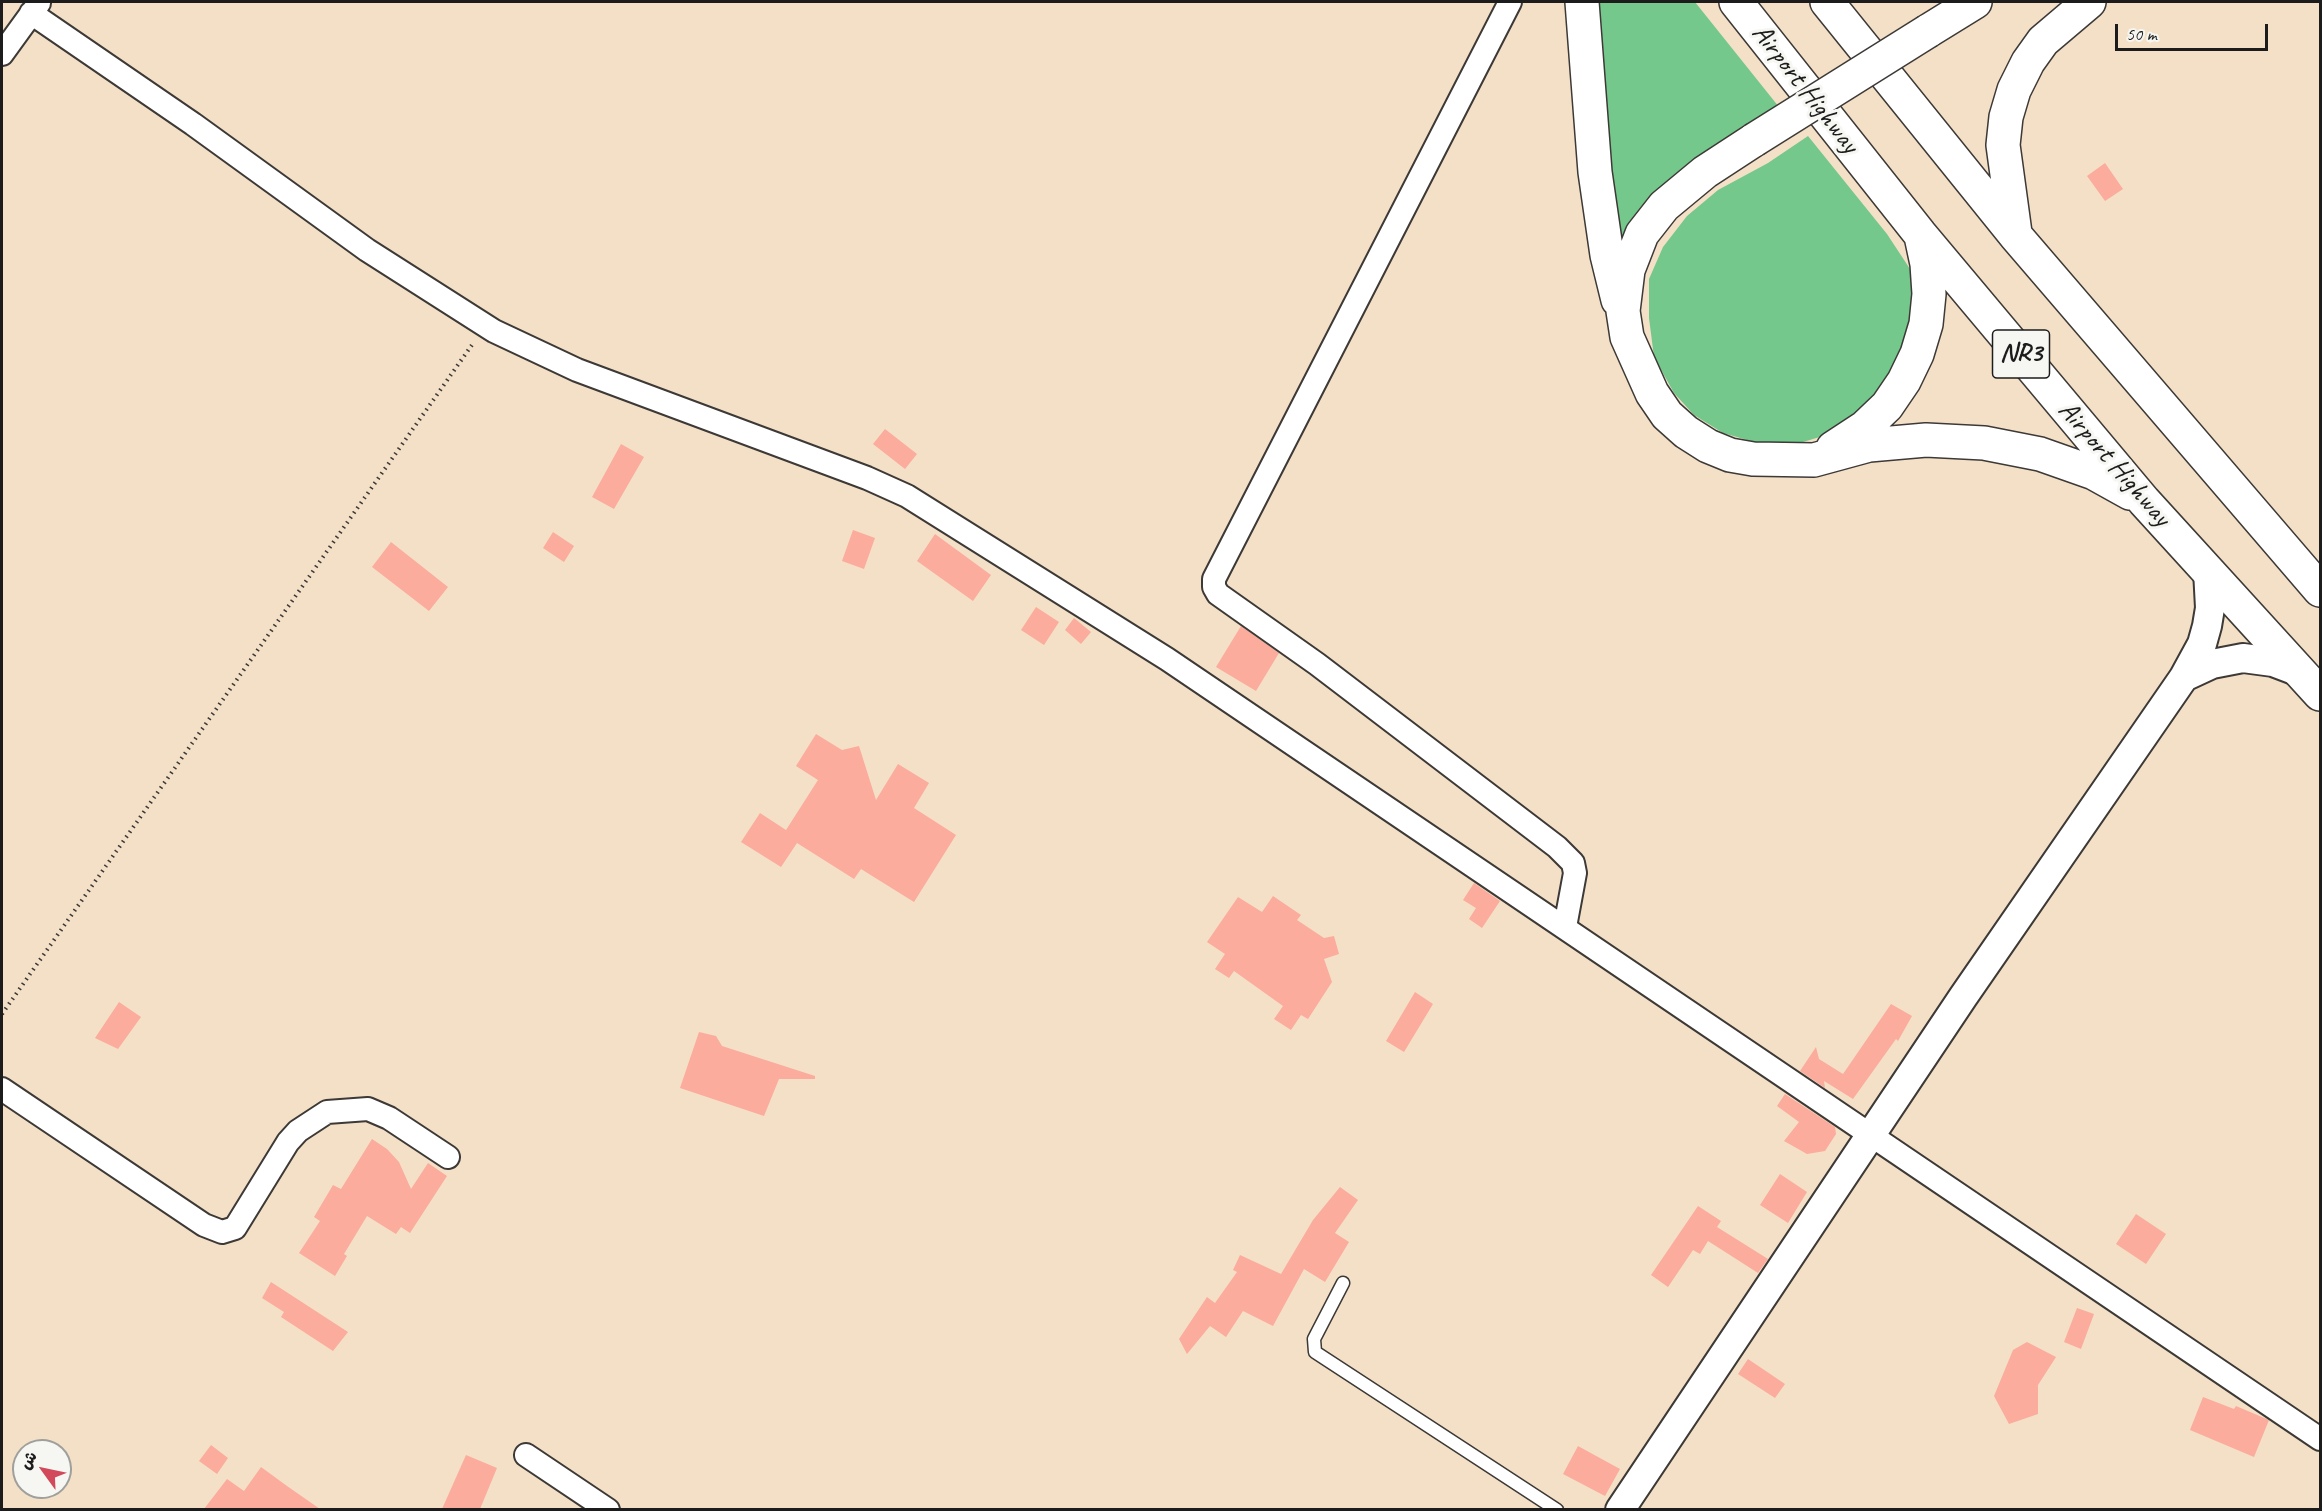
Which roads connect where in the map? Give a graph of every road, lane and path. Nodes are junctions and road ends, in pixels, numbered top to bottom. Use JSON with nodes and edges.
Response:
{"nodes":[{"id":1,"x":1510,"y":2,"type":"edge"},
{"id":2,"x":1582,"y":2,"type":"edge"},
{"id":3,"x":1736,"y":2,"type":"edge"},
{"id":4,"x":1827,"y":2,"type":"edge"},
{"id":5,"x":1975,"y":2,"type":"edge"},
{"id":6,"x":2089,"y":2,"type":"edge"},
{"id":7,"x":35,"y":7,"type":"edge"},
{"id":8,"x":2,"y":54,"type":"edge"},
{"id":9,"x":1920,"y":234,"type":"junction"},
{"id":10,"x":2015,"y":235,"type":"junction"},
{"id":11,"x":485,"y":325,"type":"junction"},
{"id":12,"x":1627,"y":337,"type":"junction"},
{"id":13,"x":1814,"y":460,"type":"junction"},
{"id":14,"x":2144,"y":501,"type":"junction"},
{"id":15,"x":2208,"y":570,"type":"junction"},
{"id":16,"x":2320,"y":590,"type":"edge"},
{"id":17,"x":2184,"y":677,"type":"junction"},
{"id":18,"x":2311,"y":683,"type":"edge"},
{"id":19,"x":1565,"y":927,"type":"junction"},
{"id":20,"x":2,"y":1014,"type":"edge"},
{"id":21,"x":2,"y":1089,"type":"edge"},
{"id":22,"x":1870,"y":1136,"type":"junction"},
{"id":23,"x":448,"y":1157,"type":"dead end"},
{"id":24,"x":1343,"y":1283,"type":"dead end"},
{"id":25,"x":2320,"y":1440,"type":"edge"},
{"id":26,"x":526,"y":1455,"type":"dead end"},
{"id":27,"x":608,"y":1509,"type":"edge"},
{"id":28,"x":1557,"y":1509,"type":"edge"},
{"id":29,"x":1620,"y":1509,"type":"edge"}],
"edges":[{"from":1,"to":19,"type":"street"},
{"from":2,"to":12,"type":"highway"},
{"from":3,"to":9,"type":"highway","name":"Airport Highway","number":"NR3"},
{"from":4,"to":10,"type":"highway","number":"NR3"},
{"from":5,"to":12,"type":"highway","bridge":true},
{"from":6,"to":10,"type":"highway"},
{"from":7,"to":8,"type":"street"},
{"from":7,"to":11,"type":"street"},
{"from":9,"to":13,"type":"highway"},
{"from":9,"to":14,"type":"highway","name":"Airport Highway","number":"NR3"},
{"from":10,"to":16,"type":"highway","number":"NR3"},
{"from":11,"to":19,"type":"street"},
{"from":11,"to":20,"type":"path"},
{"from":12,"to":13,"type":"highway"},
{"from":13,"to":14,"type":"highway"},
{"from":14,"to":15,"type":"highway","name":"Airport Highway","number":"NR3"},
{"from":15,"to":17,"type":"street"},
{"from":15,"to":18,"type":"highway","name":"Airport Highway","number":"NR3"},
{"from":17,"to":18,"type":"street"},
{"from":17,"to":22,"type":"street"},
{"from":19,"to":22,"type":"street"},
{"from":21,"to":23,"type":"street"},
{"from":22,"to":25,"type":"street"},
{"from":22,"to":29,"type":"street"},
{"from":24,"to":28,"type":"lane"},
{"from":26,"to":27,"type":"street"}]}
